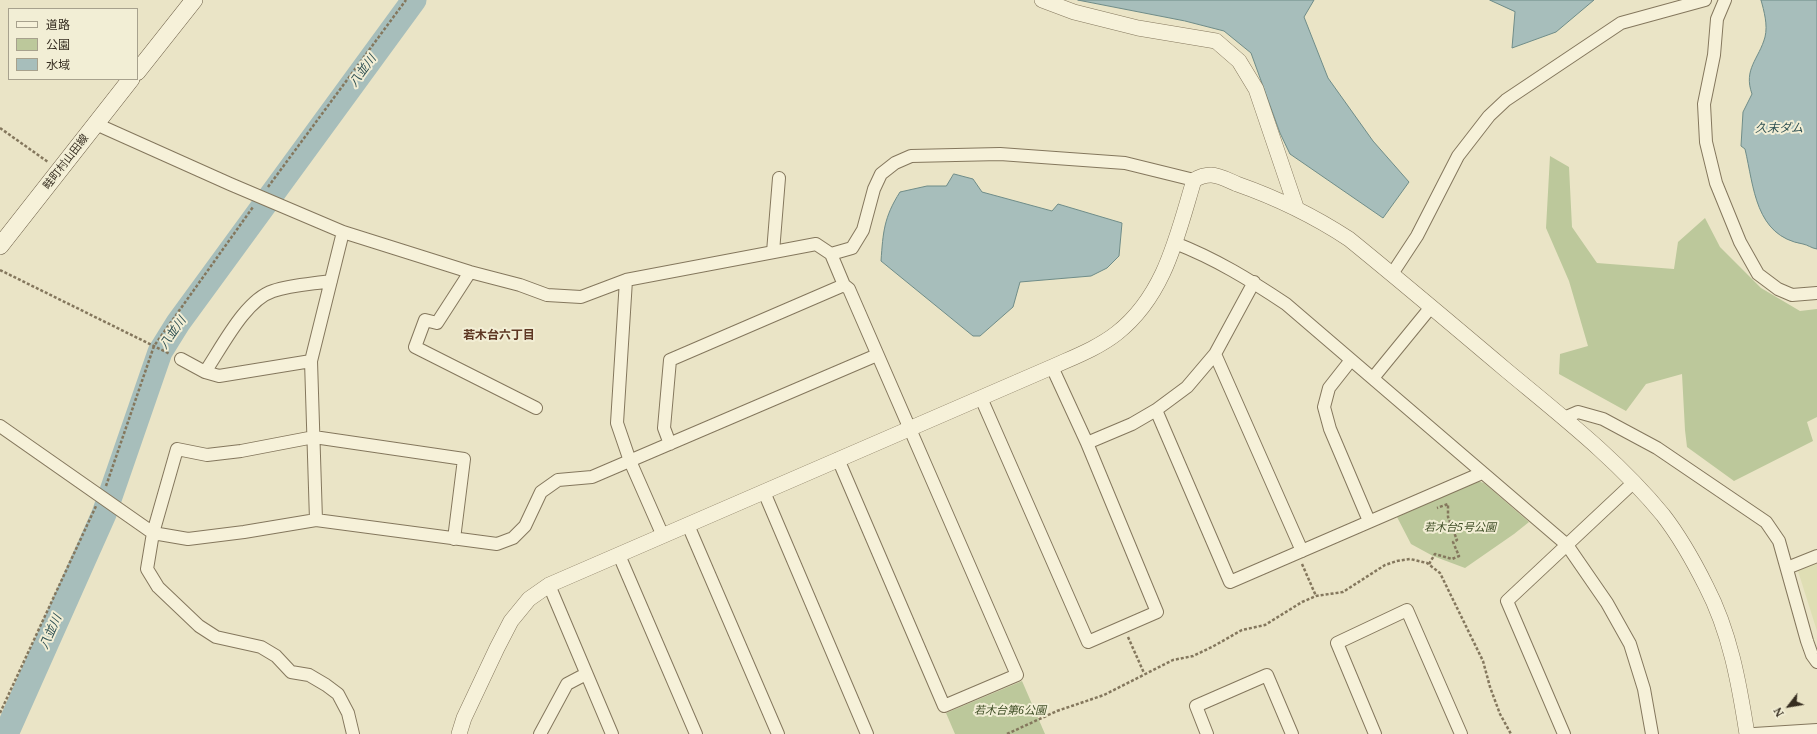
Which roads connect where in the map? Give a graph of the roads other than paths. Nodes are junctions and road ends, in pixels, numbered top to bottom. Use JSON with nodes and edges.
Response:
{"nodes":[{"id":1,"x":194,"y":0,"type":"edge"},
{"id":2,"x":1042,"y":0,"type":"edge"},
{"id":3,"x":1705,"y":0,"type":"edge"},
{"id":4,"x":1725,"y":0,"type":"edge"},
{"id":5,"x":138,"y":71,"type":"edge"},
{"id":6,"x":130,"y":80,"type":"edge"},
{"id":7,"x":96,"y":124,"type":"junction"},
{"id":8,"x":779,"y":178,"type":"dead end"},
{"id":9,"x":1194,"y":180,"type":"junction"},
{"id":10,"x":1296,"y":207,"type":"junction"},
{"id":11,"x":343,"y":232,"type":"junction"},
{"id":12,"x":1175,"y":243,"type":"junction"},
{"id":13,"x":0,"y":246,"type":"edge"},
{"id":14,"x":773,"y":252,"type":"junction"},
{"id":15,"x":831,"y":254,"type":"junction"},
{"id":16,"x":470,"y":272,"type":"junction"},
{"id":17,"x":1392,"y":274,"type":"junction"},
{"id":18,"x":626,"y":280,"type":"junction"},
{"id":19,"x":331,"y":281,"type":"junction"},
{"id":20,"x":1254,"y":282,"type":"junction"},
{"id":21,"x":844,"y":285,"type":"junction"},
{"id":22,"x":1817,"y":293,"type":"edge"},
{"id":23,"x":1431,"y":307,"type":"junction"},
{"id":24,"x":1215,"y":354,"type":"junction"},
{"id":25,"x":877,"y":355,"type":"junction"},
{"id":26,"x":181,"y":359,"type":"road end"},
{"id":27,"x":311,"y":360,"type":"junction"},
{"id":28,"x":1351,"y":360,"type":"junction"},
{"id":29,"x":1052,"y":367,"type":"junction"},
{"id":30,"x":206,"y":372,"type":"junction"},
{"id":31,"x":1373,"y":378,"type":"junction"},
{"id":32,"x":982,"y":398,"type":"junction"},
{"id":33,"x":536,"y":408,"type":"dead end"},
{"id":34,"x":1156,"y":410,"type":"junction"},
{"id":35,"x":1564,"y":418,"type":"junction"},
{"id":36,"x":0,"y":426,"type":"edge"},
{"id":37,"x":910,"y":428,"type":"junction"},
{"id":38,"x":314,"y":437,"type":"junction"},
{"id":39,"x":1086,"y":443,"type":"junction"},
{"id":40,"x":670,"y":444,"type":"junction"},
{"id":41,"x":838,"y":460,"type":"junction"},
{"id":42,"x":630,"y":461,"type":"junction"},
{"id":43,"x":1482,"y":473,"type":"junction"},
{"id":44,"x":1634,"y":482,"type":"junction"},
{"id":45,"x":764,"y":492,"type":"junction"},
{"id":46,"x":316,"y":520,"type":"junction"},
{"id":47,"x":1369,"y":521,"type":"junction"},
{"id":48,"x":688,"y":525,"type":"junction"},
{"id":49,"x":153,"y":533,"type":"junction"},
{"id":50,"x":663,"y":536,"type":"junction"},
{"id":51,"x":454,"y":538,"type":"junction"},
{"id":52,"x":1567,"y":545,"type":"junction"},
{"id":53,"x":1299,"y":552,"type":"junction"},
{"id":54,"x":619,"y":554,"type":"junction"},
{"id":55,"x":1817,"y":556,"type":"edge"},
{"id":56,"x":1787,"y":568,"type":"junction"},
{"id":57,"x":549,"y":585,"type":"junction"},
{"id":58,"x":1817,"y":662,"type":"edge"},
{"id":59,"x":586,"y":674,"type":"junction"},
{"id":60,"x":1817,"y":730,"type":"edge"},
{"id":61,"x":353,"y":734,"type":"edge"},
{"id":62,"x":459,"y":734,"type":"edge"},
{"id":63,"x":540,"y":734,"type":"edge"},
{"id":64,"x":612,"y":734,"type":"edge"},
{"id":65,"x":696,"y":734,"type":"edge"},
{"id":66,"x":778,"y":734,"type":"edge"},
{"id":67,"x":867,"y":734,"type":"edge"},
{"id":68,"x":1208,"y":734,"type":"edge"},
{"id":69,"x":1292,"y":734,"type":"edge"},
{"id":70,"x":1375,"y":734,"type":"edge"},
{"id":71,"x":1461,"y":734,"type":"edge"},
{"id":72,"x":1564,"y":734,"type":"edge"},
{"id":73,"x":1652,"y":734,"type":"edge"},
{"id":74,"x":1747,"y":734,"type":"edge"},
{"id":75,"x":1754,"y":734,"type":"edge"}],
"edges":[{"from":1,"to":5,"type":"main road"},
{"from":2,"to":10,"type":"street"},
{"from":3,"to":17,"type":"street"},
{"from":4,"to":22,"type":"street"},
{"from":6,"to":7,"type":"main road","name":"畦町村山田線"},
{"from":7,"to":11,"type":"street"},
{"from":7,"to":13,"type":"main road","name":"畦町村山田線"},
{"from":8,"to":14,"type":"street"},
{"from":9,"to":10,"type":"street"},
{"from":9,"to":12,"type":"street"},
{"from":9,"to":15,"type":"street"},
{"from":10,"to":17,"type":"street"},
{"from":11,"to":16,"type":"street"},
{"from":11,"to":19,"type":"street"},
{"from":12,"to":20,"type":"street"},
{"from":12,"to":29,"type":"street"},
{"from":14,"to":15,"type":"street"},
{"from":14,"to":18,"type":"street"},
{"from":15,"to":21,"type":"street"},
{"from":16,"to":18,"type":"street"},
{"from":16,"to":33,"type":"street"},
{"from":17,"to":23,"type":"street"},
{"from":18,"to":42,"type":"street"},
{"from":19,"to":27,"type":"street"},
{"from":19,"to":30,"type":"street"},
{"from":20,"to":24,"type":"street"},
{"from":20,"to":28,"type":"street"},
{"from":21,"to":25,"type":"street"},
{"from":21,"to":40,"type":"street"},
{"from":23,"to":31,"type":"street"},
{"from":23,"to":35,"type":"street"},
{"from":24,"to":34,"type":"street"},
{"from":24,"to":53,"type":"street"},
{"from":25,"to":37,"type":"street"},
{"from":25,"to":40,"type":"street"},
{"from":26,"to":30,"type":"street"},
{"from":27,"to":30,"type":"street"},
{"from":27,"to":38,"type":"street"},
{"from":28,"to":31,"type":"street"},
{"from":28,"to":47,"type":"street"},
{"from":29,"to":32,"type":"street"},
{"from":29,"to":39,"type":"street"},
{"from":31,"to":43,"type":"street"},
{"from":32,"to":37,"type":"street"},
{"from":32,"to":39,"type":"street"},
{"from":34,"to":39,"type":"street"},
{"from":34,"to":53,"type":"street"},
{"from":35,"to":44,"type":"street"},
{"from":35,"to":56,"type":"street"},
{"from":36,"to":49,"type":"street"},
{"from":37,"to":41,"type":"street"},
{"from":37,"to":41,"type":"street"},
{"from":38,"to":46,"type":"street"},
{"from":38,"to":49,"type":"street"},
{"from":38,"to":51,"type":"street"},
{"from":40,"to":42,"type":"street"},
{"from":41,"to":45,"type":"street"},
{"from":42,"to":50,"type":"street"},
{"from":42,"to":51,"type":"street"},
{"from":43,"to":47,"type":"street"},
{"from":43,"to":52,"type":"street"},
{"from":44,"to":52,"type":"street"},
{"from":44,"to":74,"type":"street"},
{"from":45,"to":48,"type":"street"},
{"from":45,"to":67,"type":"street"},
{"from":46,"to":49,"type":"street"},
{"from":46,"to":51,"type":"street"},
{"from":47,"to":53,"type":"street"},
{"from":48,"to":50,"type":"street"},
{"from":48,"to":66,"type":"street"},
{"from":49,"to":61,"type":"street"},
{"from":50,"to":54,"type":"street"},
{"from":52,"to":72,"type":"street"},
{"from":52,"to":73,"type":"street"},
{"from":54,"to":57,"type":"street"},
{"from":54,"to":65,"type":"street"},
{"from":55,"to":56,"type":"street"},
{"from":56,"to":58,"type":"street"},
{"from":57,"to":59,"type":"street"},
{"from":57,"to":62,"type":"street"},
{"from":59,"to":63,"type":"street"},
{"from":59,"to":64,"type":"street"},
{"from":60,"to":75,"type":"street"},
{"from":68,"to":69,"type":"street"},
{"from":70,"to":71,"type":"street"}]}
